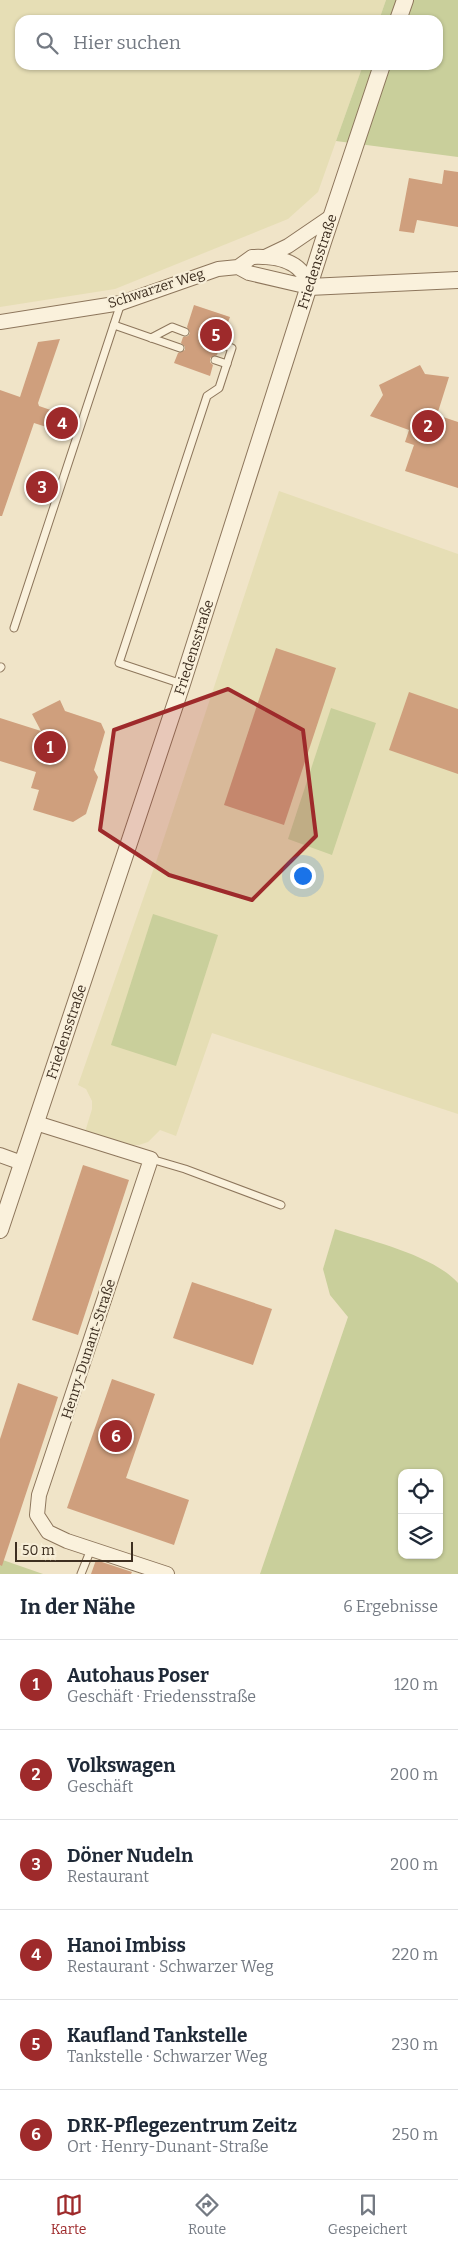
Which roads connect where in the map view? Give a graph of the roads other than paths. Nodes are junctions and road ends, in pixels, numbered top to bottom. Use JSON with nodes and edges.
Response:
{"nodes":[{"id":1,"x":406,"y":0,"type":"edge"},
{"id":2,"x":400,"y":15,"type":"edge"},
{"id":3,"x":380,"y":70,"type":"edge"},
{"id":4,"x":332,"y":216,"type":"junction"},
{"id":5,"x":265,"y":257,"type":"junction"},
{"id":6,"x":238,"y":268,"type":"junction"},
{"id":7,"x":458,"y":280,"type":"edge"},
{"id":8,"x":309,"y":287,"type":"junction"},
{"id":9,"x":121,"y":303,"type":"junction"},
{"id":10,"x":0,"y":322,"type":"edge"},
{"id":11,"x":114,"y":325,"type":"junction"},
{"id":12,"x":185,"y":332,"type":"dead end"},
{"id":13,"x":151,"y":338,"type":"junction"},
{"id":14,"x":220,"y":344,"type":"dead end"},
{"id":15,"x":180,"y":348,"type":"dead end"},
{"id":16,"x":215,"y":360,"type":"dead end"},
{"id":17,"x":227,"y":364,"type":"junction"},
{"id":18,"x":14,"y":628,"type":"dead end"},
{"id":19,"x":182,"y":684,"type":"junction"},
{"id":20,"x":36,"y":1123,"type":"junction"},
{"id":21,"x":0,"y":1155,"type":"edge"},
{"id":22,"x":151,"y":1159,"type":"junction"},
{"id":23,"x":22,"y":1163,"type":"junction"},
{"id":24,"x":282,"y":1205,"type":"dead end"},
{"id":25,"x":0,"y":1230,"type":"edge"},
{"id":26,"x":91,"y":1549,"type":"junction"},
{"id":27,"x":81,"y":1574,"type":"edge"},
{"id":28,"x":167,"y":1574,"type":"edge"}],
"edges":[{"from":1,"to":2,"type":"street"},
{"from":3,"to":4,"type":"street","name":"Friedensstraße"},
{"from":4,"to":5,"type":"street"},
{"from":4,"to":8,"type":"street","name":"Friedensstraße"},
{"from":5,"to":6,"type":"street"},
{"from":5,"to":8,"type":"street"},
{"from":6,"to":8,"type":"street","name":"Schwarzer Weg"},
{"from":6,"to":9,"type":"street","name":"Schwarzer Weg"},
{"from":7,"to":8,"type":"street"},
{"from":8,"to":19,"type":"street","name":"Friedensstraße"},
{"from":9,"to":10,"type":"street","name":"Schwarzer Weg"},
{"from":9,"to":11,"type":"lane"},
{"from":11,"to":13,"type":"lane"},
{"from":11,"to":18,"type":"lane"},
{"from":12,"to":13,"type":"lane"},
{"from":13,"to":15,"type":"lane"},
{"from":14,"to":17,"type":"lane"},
{"from":16,"to":17,"type":"lane"},
{"from":17,"to":19,"type":"lane"},
{"from":19,"to":20,"type":"street","name":"Friedensstraße"},
{"from":20,"to":22,"type":"street"},
{"from":20,"to":23,"type":"street","name":"Friedensstraße"},
{"from":21,"to":23,"type":"street"},
{"from":22,"to":24,"type":"lane"},
{"from":22,"to":26,"type":"street","name":"Henry-Dunant-Straße"},
{"from":23,"to":25,"type":"street","name":"Friedensstraße"},
{"from":26,"to":27,"type":"lane"},
{"from":26,"to":28,"type":"street","name":"Henry-Dunant-Straße"}]}
